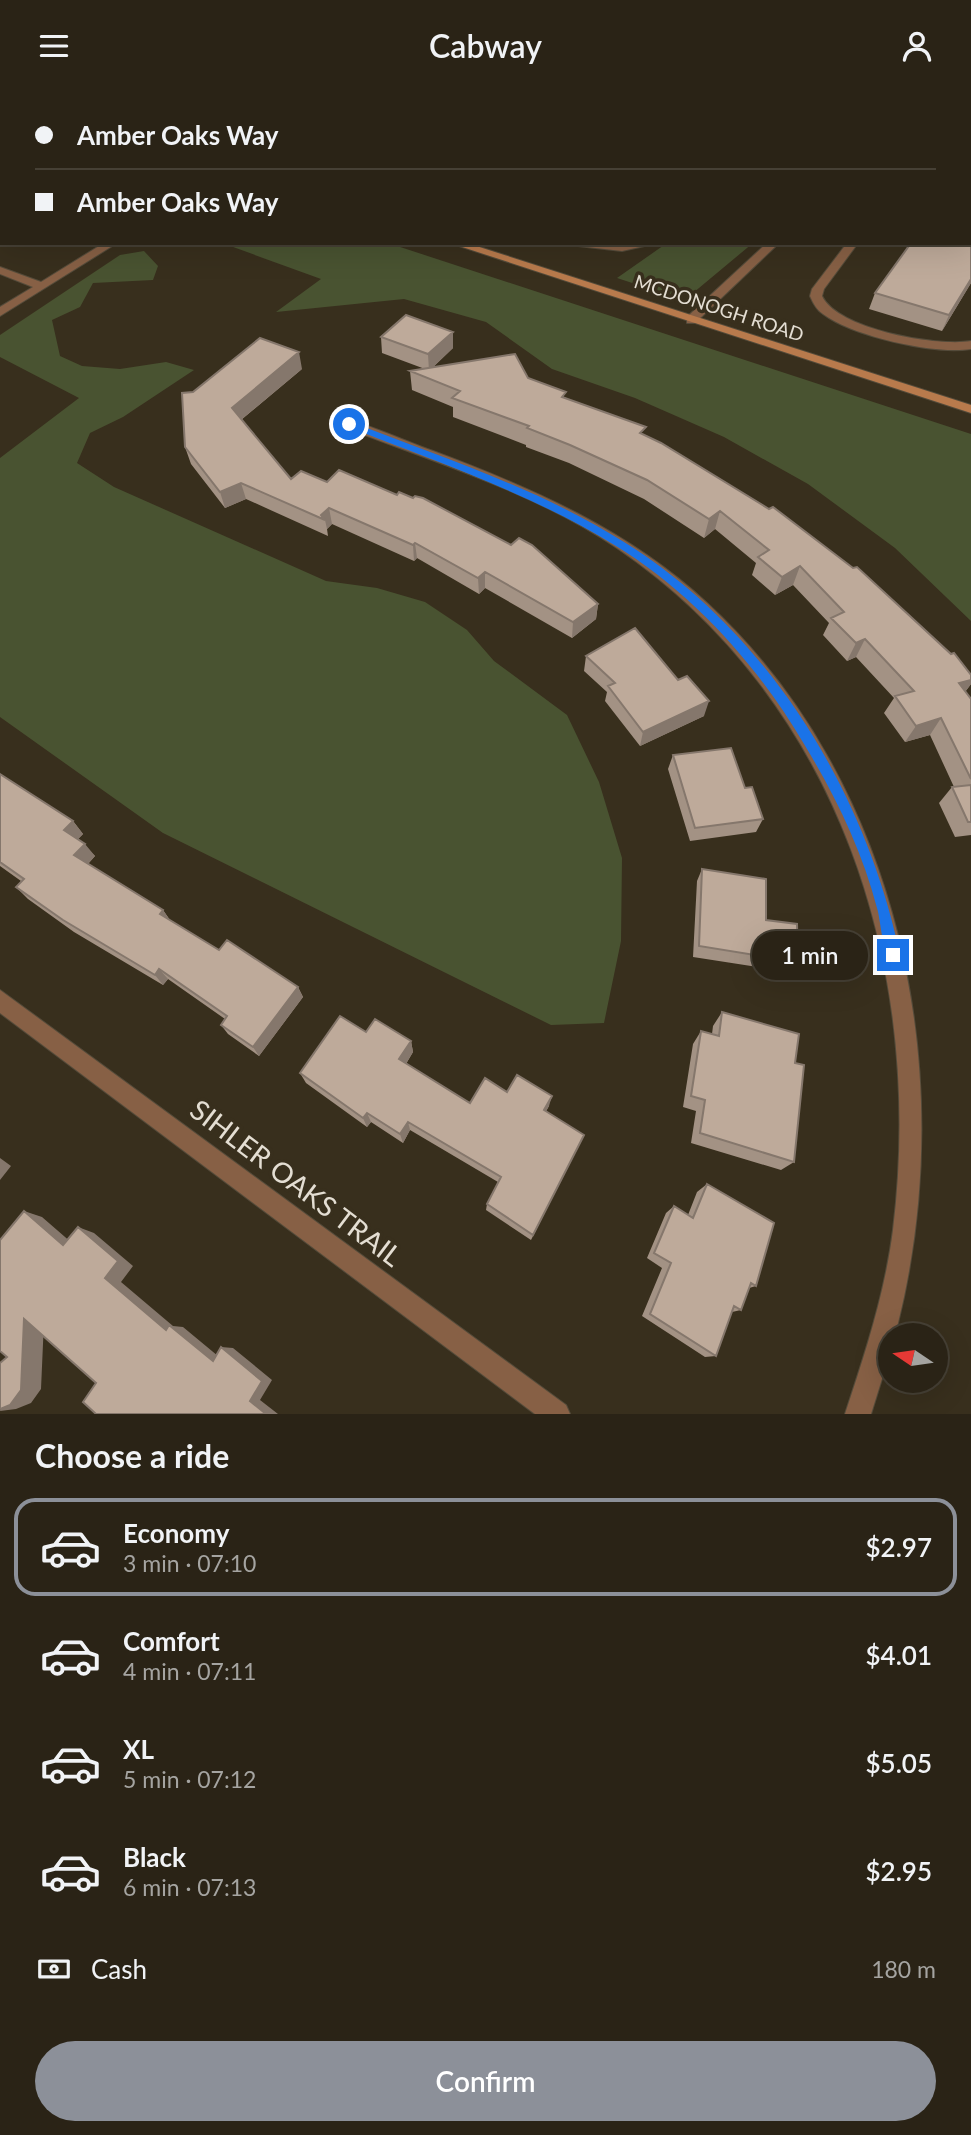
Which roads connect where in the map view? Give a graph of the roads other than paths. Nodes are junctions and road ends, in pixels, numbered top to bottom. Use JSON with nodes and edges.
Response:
{"nodes":[{"id":1,"x":109,"y":245,"type":"edge"},
{"id":2,"x":461,"y":245,"type":"edge"},
{"id":3,"x":593,"y":245,"type":"edge"},
{"id":4,"x":643,"y":245,"type":"edge"},
{"id":5,"x":772,"y":245,"type":"edge"},
{"id":6,"x":851,"y":245,"type":"edge"},
{"id":7,"x":0,"y":269,"type":"edge"},
{"id":8,"x":42,"y":286,"type":"junction"},
{"id":9,"x":0,"y":312,"type":"edge"},
{"id":10,"x":691,"y":320,"type":"junction"},
{"id":11,"x":971,"y":345,"type":"edge"},
{"id":12,"x":971,"y":409,"type":"edge"},
{"id":13,"x":349,"y":424,"type":"dead end"},
{"id":14,"x":0,"y":1000,"type":"edge"},
{"id":15,"x":557,"y":1414,"type":"edge"},
{"id":16,"x":858,"y":1414,"type":"edge"}],
"edges":[{"from":1,"to":8,"type":"street"},
{"from":2,"to":10,"type":"main road","name":"MCDONOGH ROAD"},
{"from":3,"to":4,"type":"street"},
{"from":5,"to":10,"type":"street"},
{"from":6,"to":11,"type":"street"},
{"from":7,"to":8,"type":"street"},
{"from":8,"to":9,"type":"street"},
{"from":10,"to":12,"type":"main road","name":"MCDONOGH ROAD"},
{"from":13,"to":16,"type":"street"},
{"from":14,"to":15,"type":"street","name":"SIHLER OAKS TRAIL"}]}
